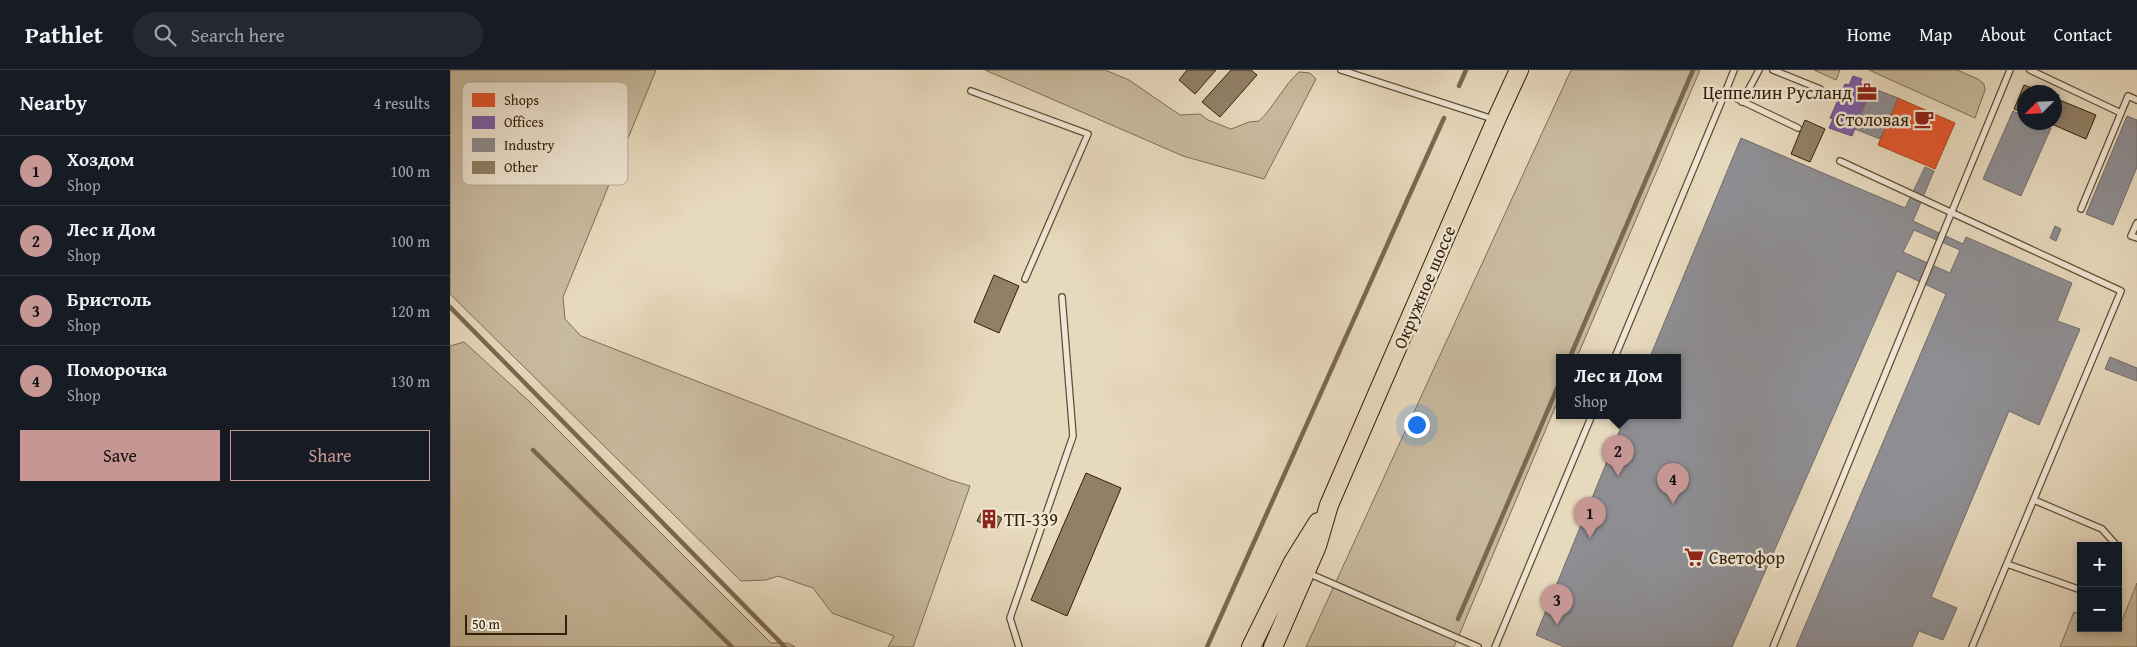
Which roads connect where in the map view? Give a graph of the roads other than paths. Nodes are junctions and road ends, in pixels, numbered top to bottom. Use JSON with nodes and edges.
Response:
{"nodes":[{"id":1,"x":1341,"y":70,"type":"edge"},
{"id":2,"x":1519,"y":70,"type":"edge"},
{"id":3,"x":1734,"y":70,"type":"edge"},
{"id":4,"x":1759,"y":70,"type":"edge"},
{"id":5,"x":1773,"y":70,"type":"edge"},
{"id":6,"x":2010,"y":70,"type":"edge"},
{"id":7,"x":2030,"y":70,"type":"edge"},
{"id":8,"x":1820,"y":89,"type":"dead end"},
{"id":9,"x":971,"y":91,"type":"dead end"},
{"id":10,"x":1725,"y":93,"type":"junction"},
{"id":11,"x":2137,"y":100,"type":"edge"},
{"id":12,"x":1742,"y":102,"type":"junction"},
{"id":13,"x":2120,"y":113,"type":"junction"},
{"id":14,"x":1496,"y":120,"type":"junction"},
{"id":15,"x":1798,"y":128,"type":"dead end"},
{"id":16,"x":1840,"y":161,"type":"dead end"},
{"id":17,"x":2081,"y":210,"type":"dead end"},
{"id":18,"x":1952,"y":211,"type":"junction"},
{"id":19,"x":2137,"y":222,"type":"edge"},
{"id":20,"x":2137,"y":238,"type":"edge"},
{"id":21,"x":1025,"y":278,"type":"dead end"},
{"id":22,"x":1062,"y":297,"type":"dead end"},
{"id":23,"x":1617,"y":354,"type":"edge"},
{"id":24,"x":1590,"y":419,"type":"edge"},
{"id":25,"x":2034,"y":500,"type":"junction"},
{"id":26,"x":1329,"y":505,"type":"junction"},
{"id":27,"x":2113,"y":542,"type":"edge"},
{"id":28,"x":2007,"y":564,"type":"junction"},
{"id":29,"x":1306,"y":572,"type":"junction"},
{"id":30,"x":2077,"y":589,"type":"edge"},
{"id":31,"x":1019,"y":647,"type":"edge"},
{"id":32,"x":1251,"y":647,"type":"edge"},
{"id":33,"x":1273,"y":647,"type":"edge"},
{"id":34,"x":1478,"y":647,"type":"edge"},
{"id":35,"x":1495,"y":647,"type":"edge"},
{"id":36,"x":1773,"y":647,"type":"edge"},
{"id":37,"x":1972,"y":647,"type":"edge"}],
"edges":[{"from":1,"to":14,"type":"lane"},
{"from":2,"to":14,"type":"main road","name":"Окружное шоссе"},
{"from":3,"to":10,"type":"lane"},
{"from":4,"to":12,"type":"lane"},
{"from":5,"to":8,"type":"lane"},
{"from":6,"to":18,"type":"lane"},
{"from":7,"to":13,"type":"lane"},
{"from":9,"to":21,"type":"lane"},
{"from":10,"to":12,"type":"lane"},
{"from":10,"to":23,"type":"lane"},
{"from":11,"to":13,"type":"lane"},
{"from":12,"to":15,"type":"lane"},
{"from":13,"to":17,"type":"lane"},
{"from":14,"to":26,"type":"main road","name":"Окружное шоссе"},
{"from":16,"to":18,"type":"lane"},
{"from":18,"to":25,"type":"lane"},
{"from":18,"to":36,"type":"lane"},
{"from":19,"to":20,"type":"lane"},
{"from":22,"to":31,"type":"lane"},
{"from":24,"to":35,"type":"lane"},
{"from":25,"to":27,"type":"lane"},
{"from":25,"to":28,"type":"lane"},
{"from":26,"to":29,"type":"main road","name":"Окружное шоссе"},
{"from":26,"to":32,"type":"main road","name":"Окружное шоссе"},
{"from":28,"to":30,"type":"lane"},
{"from":28,"to":37,"type":"lane"},
{"from":29,"to":33,"type":"main road","name":"Окружное шоссе"},
{"from":29,"to":34,"type":"lane"}]}
